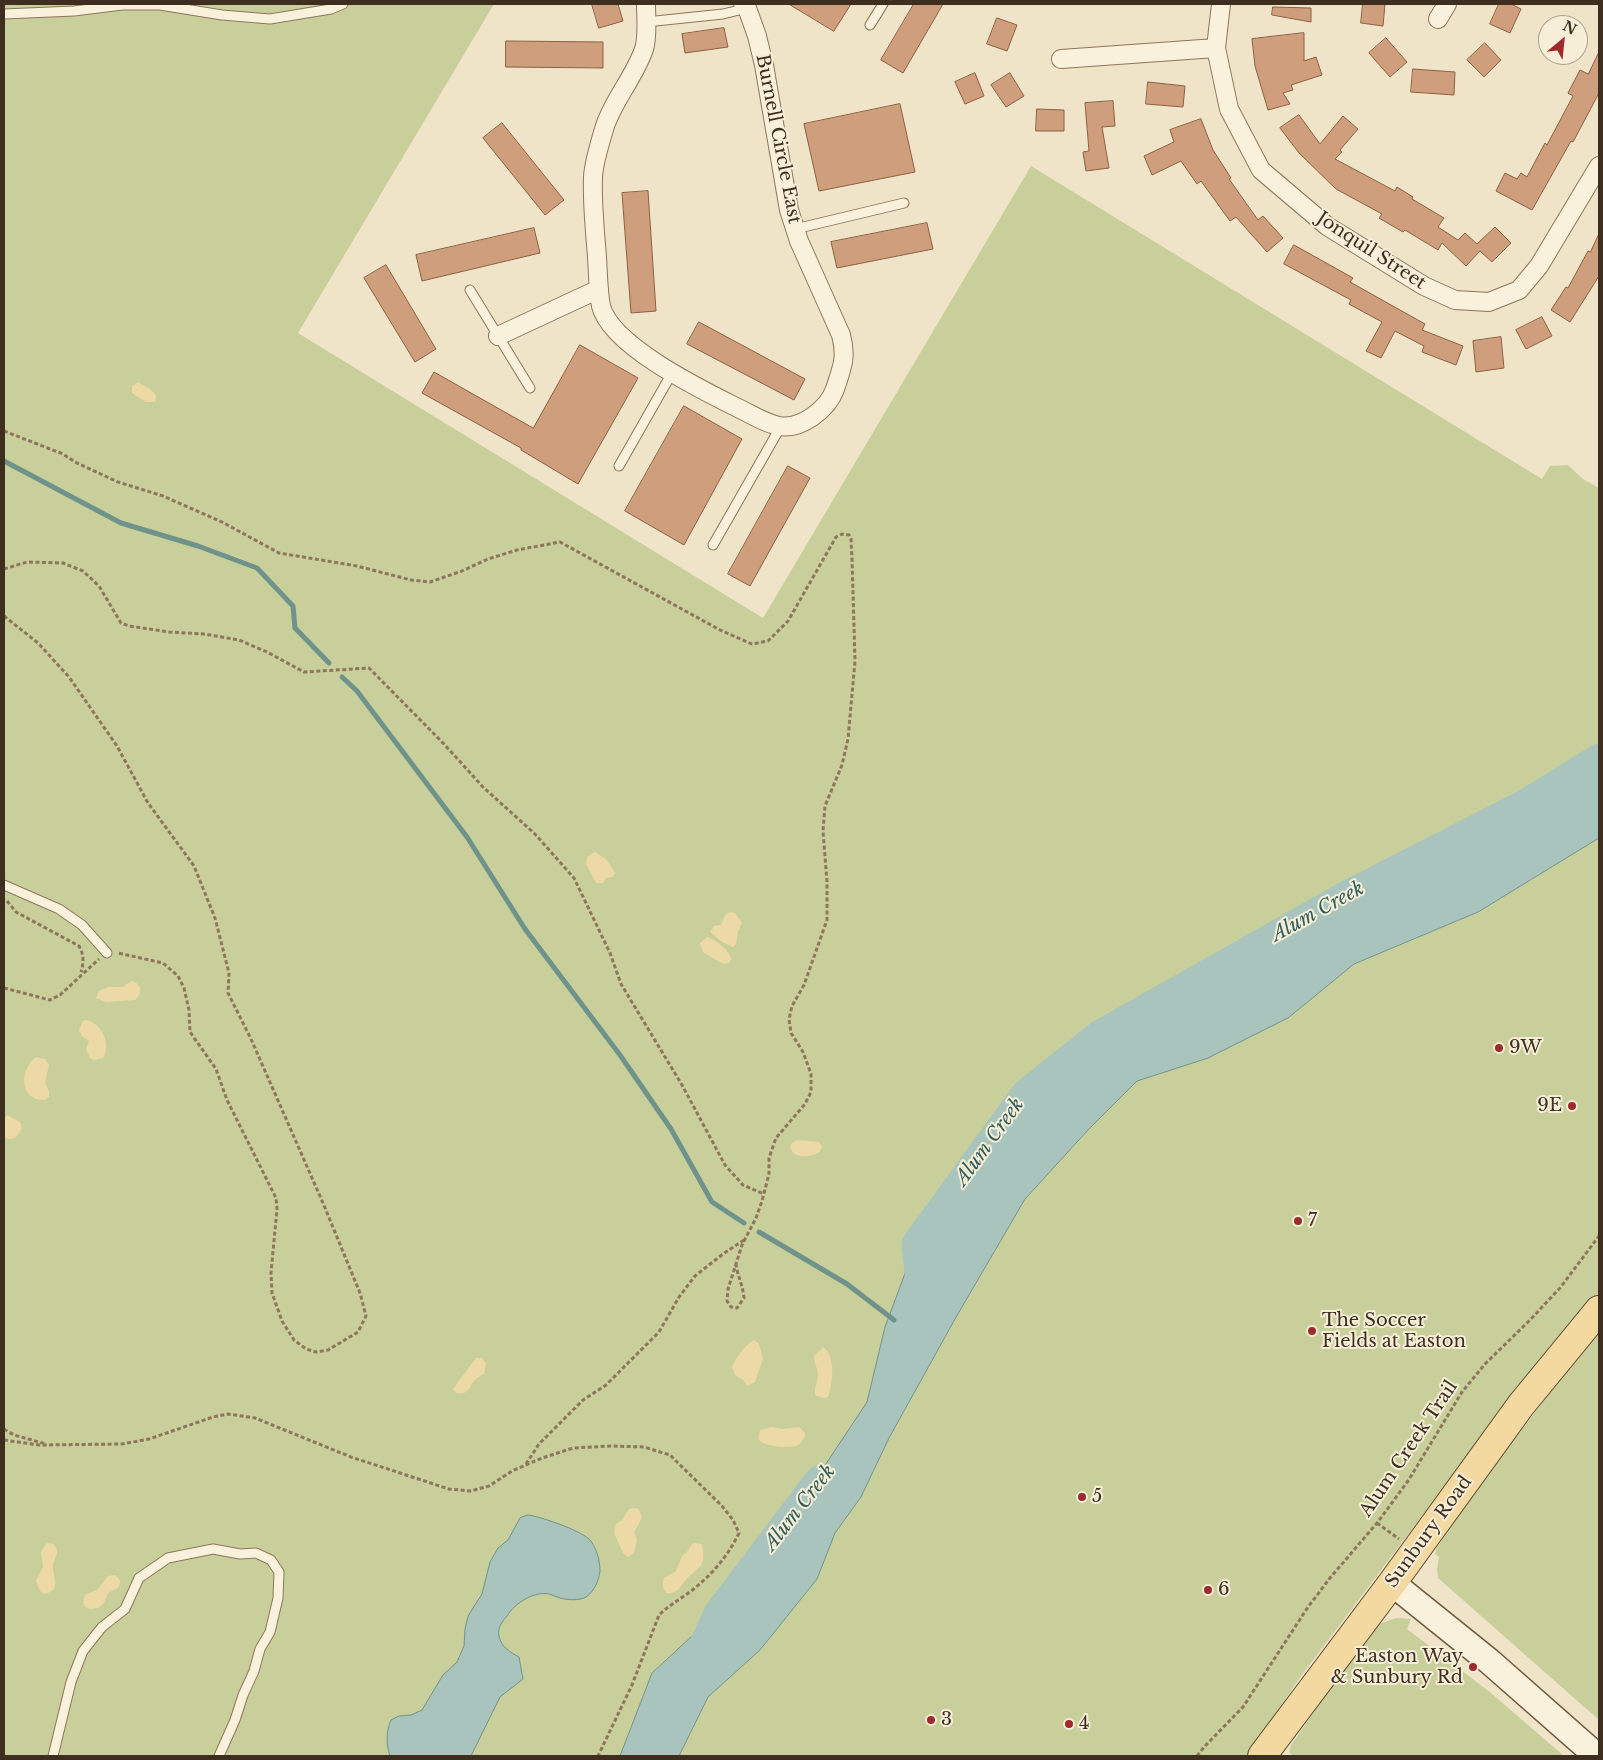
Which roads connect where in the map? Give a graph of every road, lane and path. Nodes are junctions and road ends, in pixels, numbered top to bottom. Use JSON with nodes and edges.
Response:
{"nodes":[{"id":1,"x":342,"y":4,"type":"edge"},
{"id":2,"x":646,"y":4,"type":"edge"},
{"id":3,"x":883,"y":4,"type":"edge"},
{"id":4,"x":1221,"y":4,"type":"edge"},
{"id":5,"x":1447,"y":4,"type":"edge"},
{"id":6,"x":745,"y":6,"type":"edge"},
{"id":7,"x":4,"y":14,"type":"edge"},
{"id":8,"x":1438,"y":19,"type":"dead end"},
{"id":9,"x":646,"y":22,"type":"junction"},
{"id":10,"x":870,"y":25,"type":"dead end"},
{"id":11,"x":1216,"y":48,"type":"junction"},
{"id":12,"x":1061,"y":59,"type":"dead end"},
{"id":13,"x":1599,"y":166,"type":"edge"},
{"id":14,"x":904,"y":203,"type":"dead end"},
{"id":15,"x":795,"y":229,"type":"junction"},
{"id":16,"x":600,"y":289,"type":"junction"},
{"id":17,"x":470,"y":290,"type":"dead end"},
{"id":18,"x":498,"y":336,"type":"junction"},
{"id":19,"x":672,"y":373,"type":"junction"},
{"id":20,"x":530,"y":388,"type":"dead end"},
{"id":21,"x":787,"y":425,"type":"junction"},
{"id":22,"x":4,"y":431,"type":"edge"},
{"id":23,"x":619,"y":466,"type":"dead end"},
{"id":24,"x":713,"y":545,"type":"dead end"},
{"id":25,"x":4,"y":569,"type":"edge"},
{"id":26,"x":4,"y":616,"type":"edge"},
{"id":27,"x":4,"y":885,"type":"edge"},
{"id":28,"x":4,"y":896,"type":"edge"},
{"id":29,"x":107,"y":953,"type":"junction"},
{"id":30,"x":81,"y":974,"type":"junction"},
{"id":31,"x":4,"y":988,"type":"edge"},
{"id":32,"x":764,"y":1194,"type":"junction"},
{"id":33,"x":1599,"y":1236,"type":"edge"},
{"id":34,"x":745,"y":1240,"type":"junction"},
{"id":35,"x":736,"y":1265,"type":"junction"},
{"id":36,"x":1599,"y":1310,"type":"edge"},
{"id":37,"x":4,"y":1429,"type":"edge"},
{"id":38,"x":4,"y":1440,"type":"edge"},
{"id":39,"x":51,"y":1445,"type":"junction"},
{"id":40,"x":526,"y":1464,"type":"junction"},
{"id":41,"x":1377,"y":1524,"type":"junction"},
{"id":42,"x":1416,"y":1550,"type":"junction"},
{"id":43,"x":1392,"y":1583,"type":"junction"},
{"id":44,"x":53,"y":1756,"type":"edge"},
{"id":45,"x":219,"y":1756,"type":"edge"},
{"id":46,"x":598,"y":1756,"type":"edge"},
{"id":47,"x":1197,"y":1756,"type":"edge"},
{"id":48,"x":1262,"y":1756,"type":"edge"},
{"id":49,"x":1597,"y":1756,"type":"edge"}],
"edges":[{"from":1,"to":7,"type":"lane"},
{"from":2,"to":9,"type":"street"},
{"from":3,"to":10,"type":"lane"},
{"from":4,"to":11,"type":"street","name":"Jonquil Street"},
{"from":5,"to":8,"type":"street"},
{"from":6,"to":9,"type":"lane"},
{"from":6,"to":15,"type":"street","name":"Burnell Circle East"},
{"from":9,"to":16,"type":"street"},
{"from":11,"to":12,"type":"street"},
{"from":11,"to":13,"type":"street","name":"Jonquil Street"},
{"from":14,"to":15,"type":"lane"},
{"from":15,"to":21,"type":"street","name":"Burnell Circle East"},
{"from":16,"to":18,"type":"street"},
{"from":16,"to":19,"type":"street"},
{"from":17,"to":18,"type":"lane"},
{"from":18,"to":20,"type":"lane"},
{"from":19,"to":21,"type":"street"},
{"from":19,"to":23,"type":"lane"},
{"from":21,"to":24,"type":"lane"},
{"from":22,"to":32,"type":"path"},
{"from":25,"to":32,"type":"path"},
{"from":26,"to":29,"type":"path"},
{"from":27,"to":29,"type":"lane"},
{"from":28,"to":30,"type":"path"},
{"from":29,"to":30,"type":"path"},
{"from":30,"to":31,"type":"path"},
{"from":32,"to":34,"type":"path"},
{"from":33,"to":41,"type":"path","name":"Alum Creek Trail"},
{"from":34,"to":35,"type":"path"},
{"from":34,"to":40,"type":"path"},
{"from":35,"to":35,"type":"path"},
{"from":36,"to":42,"type":"main road","name":"Sunbury Road"},
{"from":37,"to":39,"type":"path"},
{"from":38,"to":39,"type":"path"},
{"from":39,"to":40,"type":"path"},
{"from":40,"to":46,"type":"path"},
{"from":41,"to":42,"type":"path"},
{"from":41,"to":47,"type":"path","name":"Alum Creek Trail"},
{"from":42,"to":43,"type":"main road","name":"Sunbury Road"},
{"from":43,"to":48,"type":"main road","name":"Sunbury Road"},
{"from":43,"to":49,"type":"main road"},
{"from":44,"to":45,"type":"lane"}]}
